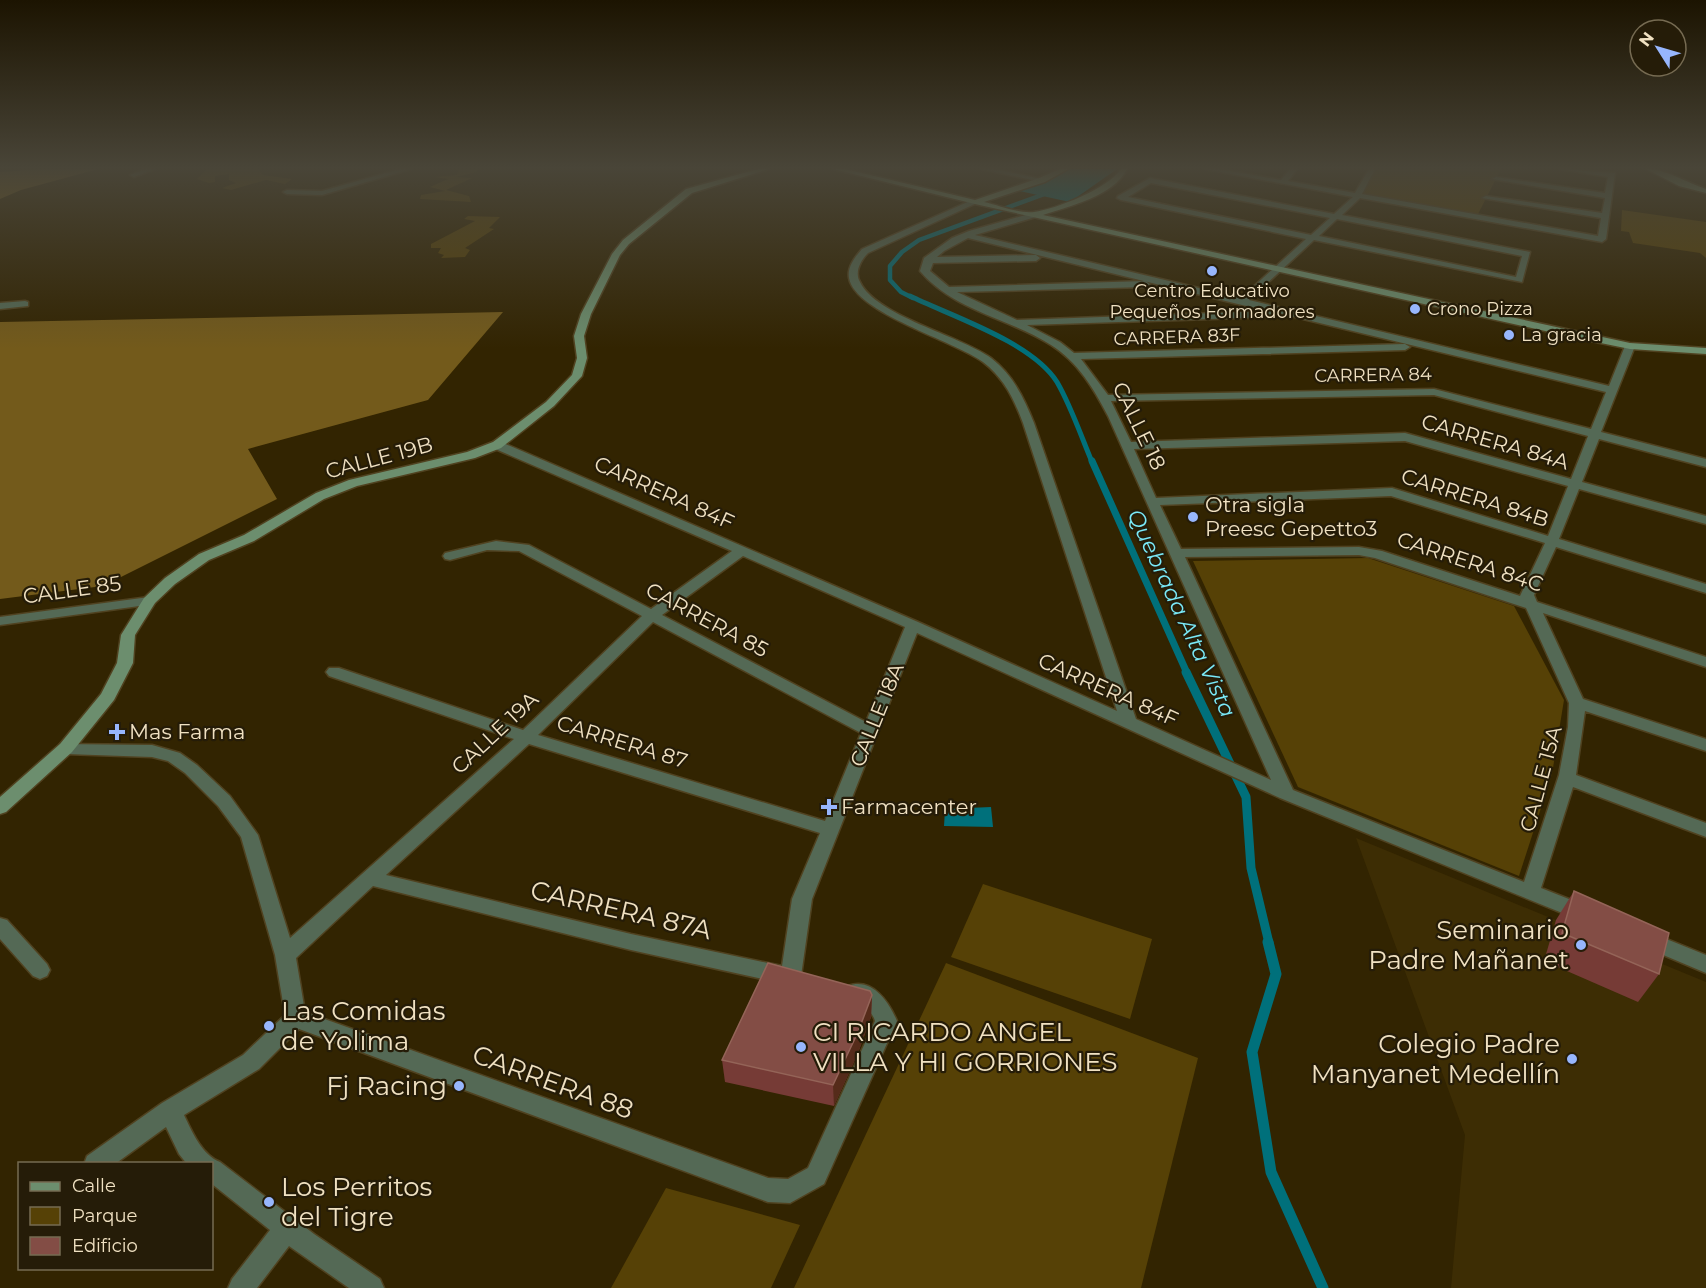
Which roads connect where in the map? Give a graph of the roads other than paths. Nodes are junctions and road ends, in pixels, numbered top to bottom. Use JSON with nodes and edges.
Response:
{"nodes":[{"id":1,"x":642,"y":229,"type":"edge"},
{"id":2,"x":911,"y":229,"type":"edge"},
{"id":3,"x":989,"y":229,"type":"edge"},
{"id":4,"x":1101,"y":229,"type":"edge"},
{"id":5,"x":1273,"y":229,"type":"edge"},
{"id":6,"x":1320,"y":229,"type":"edge"},
{"id":7,"x":1401,"y":229,"type":"edge"},
{"id":8,"x":1544,"y":229,"type":"edge"},
{"id":9,"x":1603,"y":229,"type":"edge"},
{"id":10,"x":968,"y":236,"type":"junction"},
{"id":11,"x":1312,"y":237,"type":"junction"},
{"id":12,"x":1057,"y":258,"type":"junction"},
{"id":13,"x":927,"y":260,"type":"junction"},
{"id":14,"x":1278,"y":270,"type":"junction"},
{"id":15,"x":1166,"y":284,"type":"junction"},
{"id":16,"x":944,"y":290,"type":"junction"},
{"id":17,"x":1242,"y":302,"type":"junction"},
{"id":18,"x":25,"y":304,"type":"dead end"},
{"id":19,"x":0,"y":306,"type":"edge"},
{"id":20,"x":1289,"y":314,"type":"junction"},
{"id":21,"x":1014,"y":322,"type":"junction"},
{"id":22,"x":1426,"y":346,"type":"junction"},
{"id":23,"x":1630,"y":346,"type":"junction"},
{"id":24,"x":1706,"y":351,"type":"edge"},
{"id":25,"x":1073,"y":356,"type":"junction"},
{"id":26,"x":1611,"y":390,"type":"junction"},
{"id":27,"x":1104,"y":398,"type":"junction"},
{"id":28,"x":1594,"y":435,"type":"junction"},
{"id":29,"x":497,"y":445,"type":"junction"},
{"id":30,"x":1126,"y":446,"type":"junction"},
{"id":31,"x":1706,"y":463,"type":"edge"},
{"id":32,"x":1574,"y":484,"type":"junction"},
{"id":33,"x":1152,"y":502,"type":"junction"},
{"id":34,"x":1706,"y":520,"type":"edge"},
{"id":35,"x":1551,"y":544,"type":"junction"},
{"id":36,"x":741,"y":551,"type":"junction"},
{"id":37,"x":1177,"y":553,"type":"junction"},
{"id":38,"x":450,"y":556,"type":"dead end"},
{"id":39,"x":1706,"y":589,"type":"edge"},
{"id":40,"x":149,"y":601,"type":"junction"},
{"id":41,"x":1528,"y":603,"type":"junction"},
{"id":42,"x":652,"y":615,"type":"junction"},
{"id":43,"x":0,"y":621,"type":"edge"},
{"id":44,"x":913,"y":625,"type":"junction"},
{"id":45,"x":1706,"y":662,"type":"edge"},
{"id":46,"x":334,"y":672,"type":"dead end"},
{"id":47,"x":1577,"y":703,"type":"junction"},
{"id":48,"x":1129,"y":724,"type":"junction"},
{"id":49,"x":870,"y":731,"type":"junction"},
{"id":50,"x":526,"y":736,"type":"junction"},
{"id":51,"x":1706,"y":745,"type":"edge"},
{"id":52,"x":66,"y":748,"type":"junction"},
{"id":53,"x":1566,"y":778,"type":"junction"},
{"id":54,"x":1286,"y":794,"type":"junction"},
{"id":55,"x":0,"y":807,"type":"edge"},
{"id":56,"x":829,"y":829,"type":"junction"},
{"id":57,"x":1706,"y":830,"type":"edge"},
{"id":58,"x":370,"y":878,"type":"junction"},
{"id":59,"x":1530,"y":892,"type":"junction"},
{"id":60,"x":1596,"y":919,"type":"edge"},
{"id":61,"x":0,"y":926,"type":"edge"},
{"id":62,"x":1629,"y":932,"type":"edge"},
{"id":63,"x":285,"y":955,"type":"junction"},
{"id":64,"x":1706,"y":964,"type":"edge"},
{"id":65,"x":40,"y":970,"type":"dead end"},
{"id":66,"x":791,"y":976,"type":"junction"},
{"id":67,"x":814,"y":982,"type":"edge"},
{"id":68,"x":837,"y":988,"type":"edge"},
{"id":69,"x":296,"y":1018,"type":"junction"},
{"id":70,"x":170,"y":1112,"type":"junction"},
{"id":71,"x":98,"y":1162,"type":"edge"},
{"id":72,"x":201,"y":1162,"type":"edge"},
{"id":73,"x":213,"y":1171,"type":"edge"},
{"id":74,"x":286,"y":1229,"type":"junction"},
{"id":75,"x":241,"y":1288,"type":"edge"},
{"id":76,"x":371,"y":1288,"type":"edge"}],
"edges":[{"from":1,"to":29,"type":"street","name":"CALLE 19B"},
{"from":2,"to":48,"type":"street"},
{"from":3,"to":10,"type":"street"},
{"from":4,"to":14,"type":"street"},
{"from":5,"to":11,"type":"street"},
{"from":6,"to":11,"type":"street"},
{"from":7,"to":11,"type":"street"},
{"from":8,"to":9,"type":"street"},
{"from":10,"to":12,"type":"street"},
{"from":10,"to":13,"type":"street"},
{"from":11,"to":14,"type":"street"},
{"from":12,"to":13,"type":"street"},
{"from":12,"to":15,"type":"street"},
{"from":13,"to":16,"type":"street","name":"CALLE 18"},
{"from":14,"to":17,"type":"street"},
{"from":14,"to":23,"type":"street"},
{"from":15,"to":16,"type":"street"},
{"from":15,"to":17,"type":"street"},
{"from":16,"to":21,"type":"street","name":"CALLE 18"},
{"from":17,"to":20,"type":"street"},
{"from":18,"to":19,"type":"street"},
{"from":20,"to":21,"type":"street"},
{"from":20,"to":22,"type":"street"},
{"from":21,"to":25,"type":"street","name":"CALLE 18"},
{"from":22,"to":25,"type":"street","name":"CARRERA 83F"},
{"from":22,"to":26,"type":"street"},
{"from":23,"to":24,"type":"street"},
{"from":23,"to":26,"type":"street"},
{"from":25,"to":27,"type":"street","name":"CALLE 18"},
{"from":26,"to":28,"type":"street"},
{"from":27,"to":28,"type":"street","name":"CARRERA 84"},
{"from":27,"to":30,"type":"street","name":"CALLE 18"},
{"from":28,"to":31,"type":"street","name":"CARRERA 84"},
{"from":28,"to":32,"type":"street"},
{"from":29,"to":36,"type":"street","name":"CARRERA 84F"},
{"from":29,"to":40,"type":"street","name":"CALLE 19B"},
{"from":30,"to":32,"type":"street","name":"CARRERA 84A"},
{"from":30,"to":33,"type":"street","name":"CALLE 18"},
{"from":32,"to":34,"type":"street","name":"CARRERA 84A"},
{"from":32,"to":35,"type":"street"},
{"from":33,"to":35,"type":"street","name":"CARRERA 84B"},
{"from":33,"to":37,"type":"street","name":"CALLE 18"},
{"from":35,"to":39,"type":"street","name":"CARRERA 84B"},
{"from":35,"to":41,"type":"street"},
{"from":36,"to":42,"type":"street","name":"CALLE 19A"},
{"from":36,"to":44,"type":"street","name":"CARRERA 84F"},
{"from":37,"to":41,"type":"street","name":"CARRERA 84C"},
{"from":37,"to":54,"type":"street","name":"CALLE 18"},
{"from":38,"to":42,"type":"street","name":"CARRERA 85"},
{"from":40,"to":43,"type":"street","name":"CALLE 85"},
{"from":40,"to":52,"type":"street","name":"CALLE 19B"},
{"from":41,"to":45,"type":"street","name":"CARRERA 84C"},
{"from":41,"to":47,"type":"street","name":"CALLE 15A"},
{"from":42,"to":49,"type":"street","name":"CARRERA 85"},
{"from":42,"to":50,"type":"street","name":"CALLE 19A"},
{"from":44,"to":48,"type":"street","name":"CARRERA 84F"},
{"from":44,"to":49,"type":"street","name":"CALLE 18A"},
{"from":46,"to":50,"type":"street","name":"CARRERA 87"},
{"from":47,"to":51,"type":"street"},
{"from":47,"to":53,"type":"street","name":"CALLE 15A"},
{"from":48,"to":54,"type":"street","name":"CARRERA 84F"},
{"from":49,"to":56,"type":"street","name":"CALLE 18A"},
{"from":50,"to":56,"type":"street","name":"CARRERA 87"},
{"from":50,"to":58,"type":"street","name":"CALLE 19A"},
{"from":52,"to":55,"type":"street","name":"CALLE 19B"},
{"from":52,"to":63,"type":"street"},
{"from":53,"to":57,"type":"street"},
{"from":53,"to":59,"type":"street","name":"CALLE 15A"},
{"from":54,"to":59,"type":"street","name":"CARRERA 84F"},
{"from":56,"to":66,"type":"street","name":"CALLE 18A"},
{"from":58,"to":63,"type":"street","name":"CALLE 19A"},
{"from":58,"to":66,"type":"street","name":"CARRERA 87A"},
{"from":59,"to":60,"type":"street","name":"CARRERA 84F"},
{"from":61,"to":65,"type":"street"},
{"from":62,"to":64,"type":"street"},
{"from":63,"to":69,"type":"street"},
{"from":66,"to":67,"type":"street","name":"CARRERA 87A"},
{"from":68,"to":69,"type":"street","name":"CARRERA 88"},
{"from":69,"to":70,"type":"street"},
{"from":70,"to":71,"type":"street"},
{"from":70,"to":72,"type":"street"},
{"from":73,"to":74,"type":"street"},
{"from":74,"to":75,"type":"street"},
{"from":74,"to":76,"type":"street"}]}
